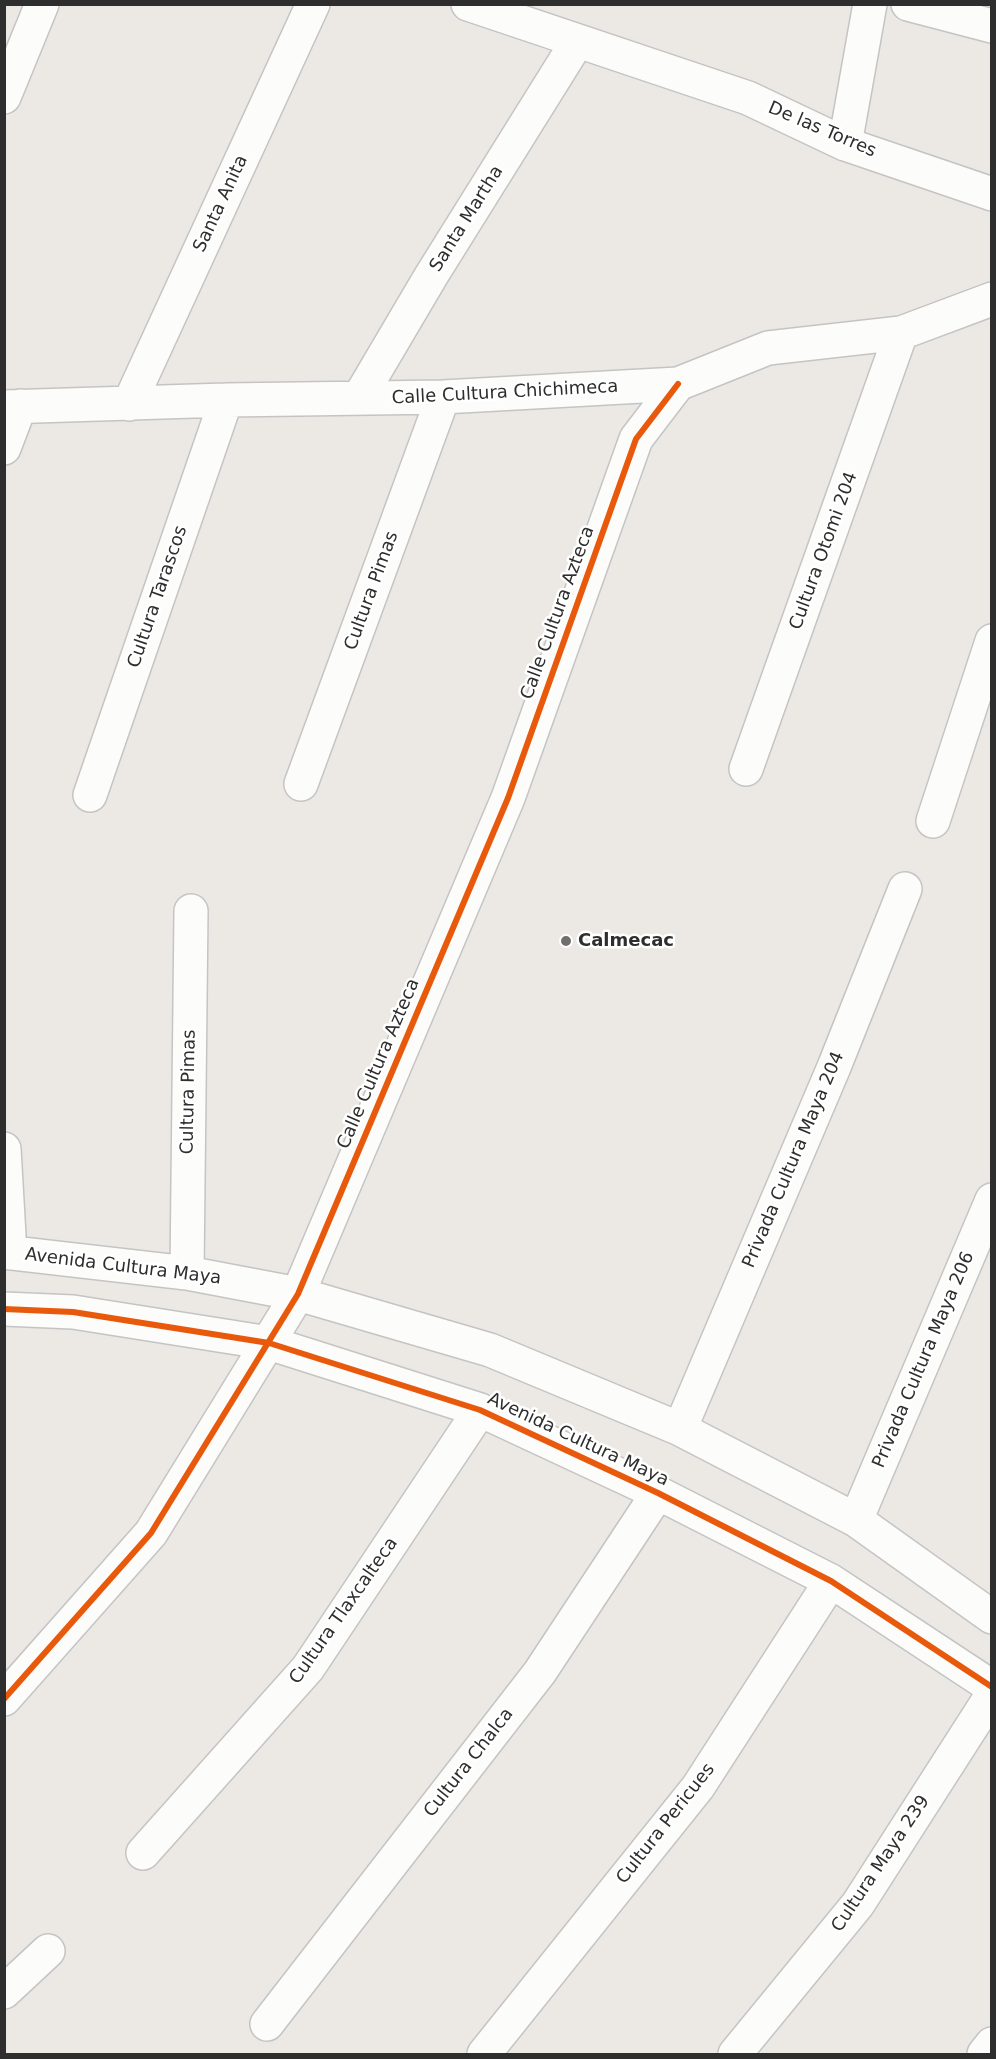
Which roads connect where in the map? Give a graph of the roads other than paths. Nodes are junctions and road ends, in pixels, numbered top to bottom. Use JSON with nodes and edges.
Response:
{"nodes":[{"id":1,"x":42,"y":4,"type":"edge"},
{"id":2,"x":313,"y":4,"type":"edge"},
{"id":3,"x":468,"y":4,"type":"edge"},
{"id":4,"x":870,"y":4,"type":"edge"},
{"id":5,"x":908,"y":4,"type":"edge"},
{"id":6,"x":992,"y":26,"type":"edge"},
{"id":7,"x":577,"y":42,"type":"junction"},
{"id":8,"x":4,"y":97,"type":"edge"},
{"id":9,"x":845,"y":144,"type":"junction"},
{"id":10,"x":992,"y":194,"type":"edge"},
{"id":11,"x":992,"y":299,"type":"edge"},
{"id":12,"x":901,"y":333,"type":"junction"},
{"id":13,"x":678,"y":384,"type":"junction"},
{"id":14,"x":443,"y":397,"type":"junction"},
{"id":15,"x":359,"y":398,"type":"junction"},
{"id":16,"x":226,"y":400,"type":"junction"},
{"id":17,"x":129,"y":404,"type":"junction"},
{"id":18,"x":12,"y":407,"type":"edge"},
{"id":19,"x":4,"y":448,"type":"edge"},
{"id":20,"x":992,"y":641,"type":"edge"},
{"id":21,"x":746,"y":769,"type":"dead end"},
{"id":22,"x":301,"y":784,"type":"dead end"},
{"id":23,"x":90,"y":795,"type":"dead end"},
{"id":24,"x":933,"y":821,"type":"dead end"},
{"id":25,"x":905,"y":889,"type":"dead end"},
{"id":26,"x":191,"y":911,"type":"dead end"},
{"id":27,"x":4,"y":1149,"type":"edge"},
{"id":28,"x":992,"y":1200,"type":"edge"},
{"id":29,"x":7,"y":1253,"type":"edge"},
{"id":30,"x":187,"y":1273,"type":"junction"},
{"id":31,"x":298,"y":1294,"type":"junction"},
{"id":32,"x":4,"y":1309,"type":"edge"},
{"id":33,"x":269,"y":1343,"type":"junction"},
{"id":34,"x":480,"y":1410,"type":"junction"},
{"id":35,"x":680,"y":1429,"type":"junction"},
{"id":36,"x":658,"y":1493,"type":"junction"},
{"id":37,"x":855,"y":1520,"type":"junction"},
{"id":38,"x":831,"y":1581,"type":"junction"},
{"id":39,"x":992,"y":1617,"type":"edge"},
{"id":40,"x":992,"y":1687,"type":"edge"},
{"id":41,"x":992,"y":1695,"type":"edge"},
{"id":42,"x":4,"y":1699,"type":"edge"},
{"id":43,"x":143,"y":1853,"type":"dead end"},
{"id":44,"x":48,"y":1951,"type":"dead end"},
{"id":45,"x":4,"y":1992,"type":"edge"},
{"id":46,"x":267,"y":2024,"type":"dead end"},
{"id":47,"x":992,"y":2044,"type":"edge"},
{"id":48,"x":484,"y":2055,"type":"edge"},
{"id":49,"x":735,"y":2055,"type":"edge"},
{"id":50,"x":984,"y":2055,"type":"edge"}],
"edges":[{"from":1,"to":8,"type":"street"},
{"from":2,"to":17,"type":"street","name":"Santa Anita"},
{"from":3,"to":7,"type":"street","name":"De las Torres"},
{"from":4,"to":9,"type":"street"},
{"from":5,"to":6,"type":"street"},
{"from":7,"to":9,"type":"street","name":"De las Torres"},
{"from":7,"to":15,"type":"street","name":"Santa Martha"},
{"from":9,"to":10,"type":"street","name":"De las Torres"},
{"from":11,"to":12,"type":"street","name":"Calle Cultura Chichimeca"},
{"from":12,"to":13,"type":"street","name":"Calle Cultura Chichimeca"},
{"from":12,"to":21,"type":"street","name":"Cultura Otomi 204"},
{"from":13,"to":14,"type":"street","name":"Calle Cultura Chichimeca"},
{"from":13,"to":31,"type":"street","name":"Calle Cultura Azteca"},
{"from":14,"to":15,"type":"street","name":"Calle Cultura Chichimeca"},
{"from":14,"to":22,"type":"street","name":"Cultura Pimas"},
{"from":15,"to":16,"type":"street","name":"Calle Cultura Chichimeca"},
{"from":16,"to":17,"type":"street","name":"Calle Cultura Chichimeca"},
{"from":16,"to":23,"type":"street","name":"Cultura Tarascos"},
{"from":17,"to":18,"type":"street","name":"Calle Cultura Chichimeca"},
{"from":18,"to":19,"type":"street"},
{"from":20,"to":24,"type":"street"},
{"from":25,"to":35,"type":"street","name":"Privada Cultura Maya 204"},
{"from":26,"to":30,"type":"street","name":"Cultura Pimas"},
{"from":27,"to":29,"type":"street"},
{"from":28,"to":37,"type":"street","name":"Privada Cultura Maya 206"},
{"from":29,"to":30,"type":"street","name":"Avenida Cultura Maya"},
{"from":30,"to":31,"type":"street","name":"Avenida Cultura Maya"},
{"from":31,"to":33,"type":"street","name":"Calle Cultura Azteca"},
{"from":31,"to":35,"type":"street","name":"Avenida Cultura Maya"},
{"from":32,"to":33,"type":"street","name":"Avenida Cultura Maya"},
{"from":33,"to":34,"type":"street","name":"Avenida Cultura Maya"},
{"from":33,"to":42,"type":"street","name":"Calle Cultura Azteca"},
{"from":34,"to":36,"type":"street","name":"Avenida Cultura Maya"},
{"from":34,"to":43,"type":"street","name":"Cultura Tlaxcalteca"},
{"from":35,"to":37,"type":"street","name":"Avenida Cultura Maya"},
{"from":36,"to":38,"type":"street","name":"Avenida Cultura Maya"},
{"from":36,"to":46,"type":"street","name":"Cultura Chalca"},
{"from":37,"to":39,"type":"street","name":"Avenida Cultura Maya"},
{"from":38,"to":40,"type":"street","name":"Avenida Cultura Maya"},
{"from":38,"to":48,"type":"street","name":"Cultura Pericues"},
{"from":41,"to":49,"type":"street","name":"Cultura Maya 239"},
{"from":44,"to":45,"type":"street"},
{"from":47,"to":50,"type":"street"}]}
